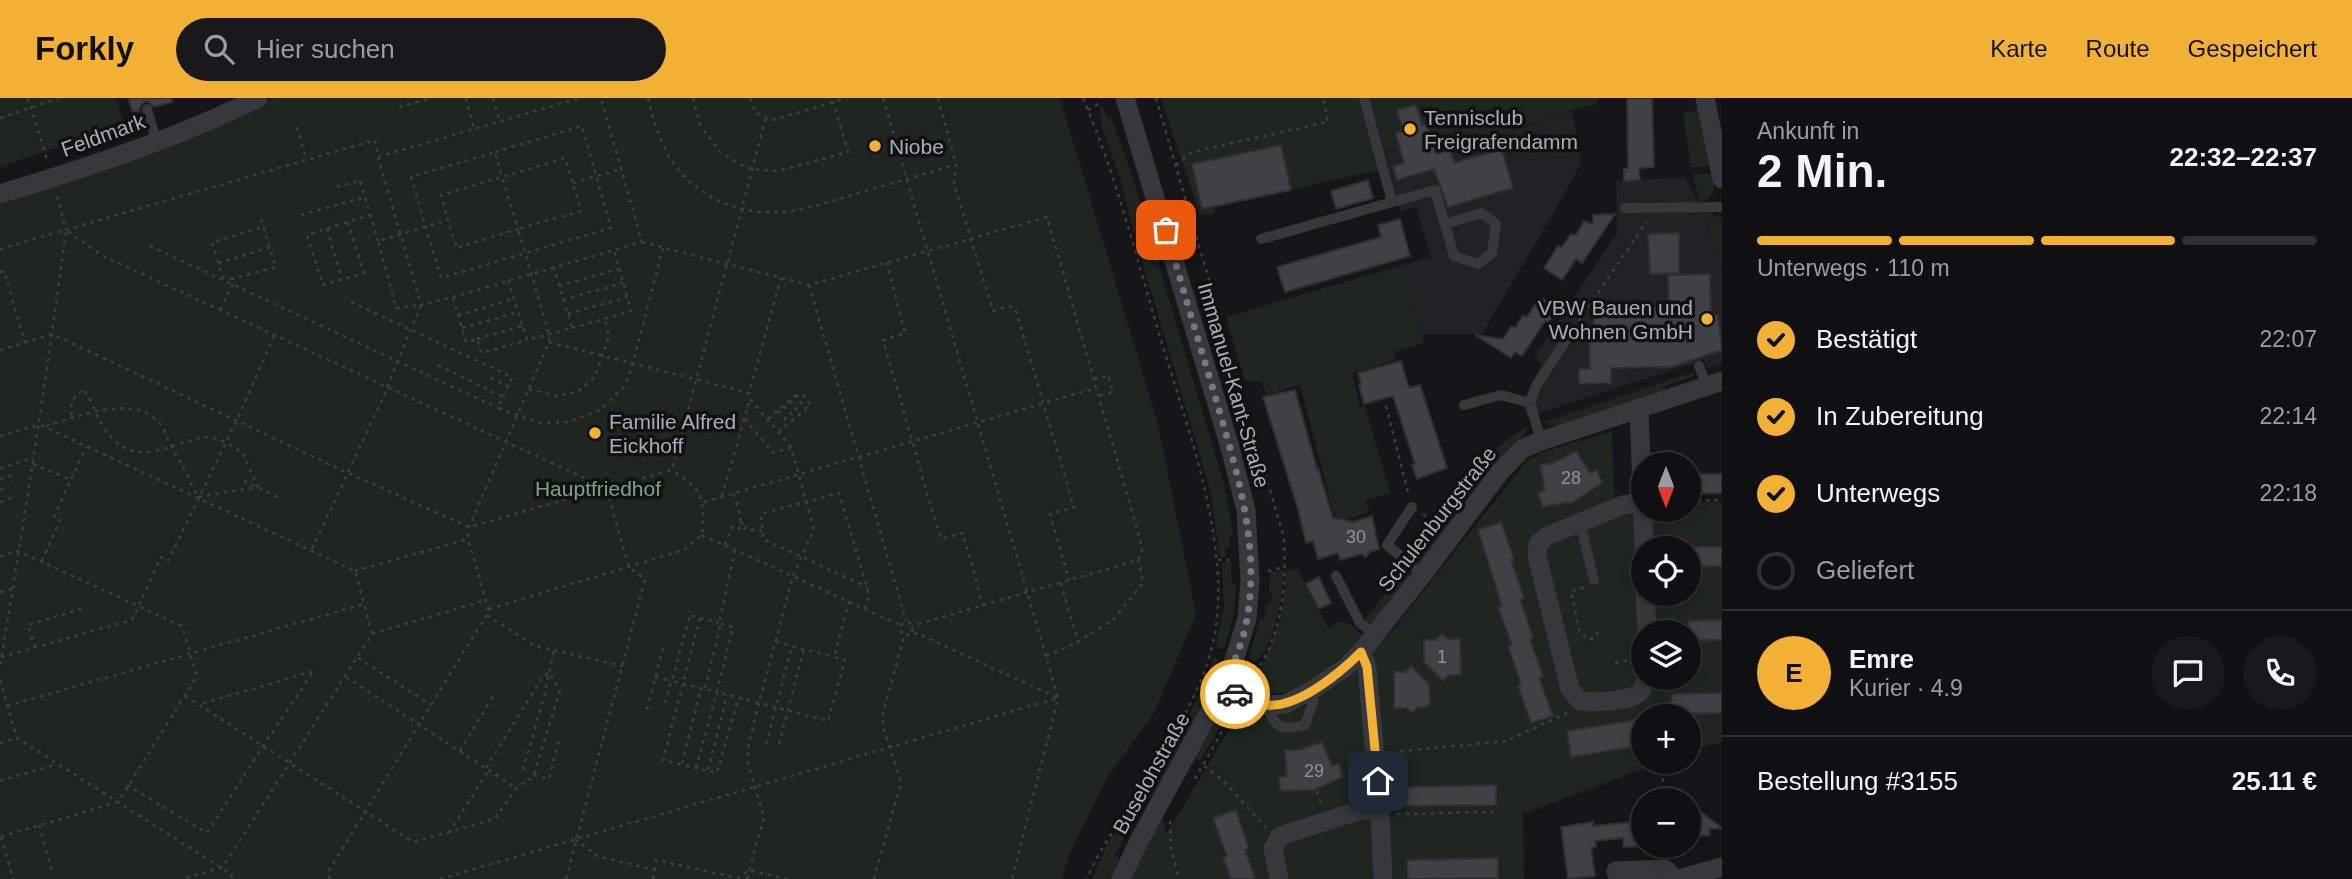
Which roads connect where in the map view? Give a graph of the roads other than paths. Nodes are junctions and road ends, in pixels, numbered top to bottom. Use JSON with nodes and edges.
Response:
{"nodes":[{"id":1,"x":258,"y":98,"type":"edge"},
{"id":2,"x":1125,"y":98,"type":"edge"},
{"id":3,"x":1364,"y":98,"type":"edge"},
{"id":4,"x":1705,"y":98,"type":"edge"},
{"id":5,"x":147,"y":109,"type":"dead end"},
{"id":6,"x":156,"y":140,"type":"junction"},
{"id":7,"x":1722,"y":178,"type":"edge"},
{"id":8,"x":0,"y":194,"type":"edge"},
{"id":9,"x":1392,"y":202,"type":"junction"},
{"id":10,"x":1625,"y":208,"type":"dead end"},
{"id":11,"x":1722,"y":208,"type":"edge"},
{"id":12,"x":1445,"y":224,"type":"junction"},
{"id":13,"x":1261,"y":239,"type":"dead end"},
{"id":14,"x":1567,"y":339,"type":"road end"},
{"id":15,"x":1699,"y":366,"type":"dead end"},
{"id":16,"x":1714,"y":383,"type":"edge"},
{"id":17,"x":1530,"y":403,"type":"junction"},
{"id":18,"x":1464,"y":405,"type":"dead end"},
{"id":19,"x":1639,"y":408,"type":"junction"},
{"id":20,"x":1541,"y":441,"type":"junction"},
{"id":21,"x":1641,"y":452,"type":"edge"},
{"id":22,"x":1631,"y":504,"type":"edge"},
{"id":23,"x":1412,"y":507,"type":"road end"},
{"id":24,"x":1580,"y":523,"type":"junction"},
{"id":25,"x":1423,"y":574,"type":"junction"},
{"id":26,"x":1336,"y":576,"type":"dead end"},
{"id":27,"x":1594,"y":580,"type":"dead end"},
{"id":28,"x":1375,"y":634,"type":"junction"},
{"id":29,"x":1361,"y":652,"type":"junction"},
{"id":30,"x":1222,"y":689,"type":"junction"},
{"id":31,"x":1312,"y":690,"type":"junction"},
{"id":32,"x":1642,"y":690,"type":"edge"},
{"id":33,"x":1266,"y":705,"type":"junction"},
{"id":34,"x":1380,"y":812,"type":"junction"},
{"id":35,"x":1722,"y":867,"type":"edge"},
{"id":36,"x":1121,"y":879,"type":"edge"},
{"id":37,"x":1279,"y":879,"type":"edge"},
{"id":38,"x":1383,"y":879,"type":"edge"},
{"id":39,"x":1619,"y":879,"type":"edge"},
{"id":40,"x":1677,"y":879,"type":"edge"}],
"edges":[{"from":1,"to":6,"type":"street","name":"Feldmark"},
{"from":2,"to":30,"type":"street","name":"Immanuel-Kant-Straße"},
{"from":3,"to":9,"type":"lane"},
{"from":4,"to":7,"type":"street"},
{"from":5,"to":6,"type":"lane"},
{"from":6,"to":8,"type":"street","name":"Feldmark"},
{"from":9,"to":12,"type":"lane"},
{"from":9,"to":13,"type":"lane"},
{"from":10,"to":11,"type":"lane"},
{"from":12,"to":12,"type":"lane"},
{"from":14,"to":17,"type":"lane"},
{"from":15,"to":16,"type":"lane"},
{"from":16,"to":19,"type":"street","name":"Schulenburgstraße"},
{"from":17,"to":18,"type":"lane"},
{"from":17,"to":20,"type":"lane"},
{"from":19,"to":20,"type":"street","name":"Schulenburgstraße"},
{"from":19,"to":21,"type":"street"},
{"from":20,"to":25,"type":"street","name":"Schulenburgstraße"},
{"from":22,"to":24,"type":"street"},
{"from":23,"to":25,"type":"lane"},
{"from":24,"to":27,"type":"lane"},
{"from":24,"to":32,"type":"street"},
{"from":25,"to":28,"type":"street","name":"Schulenburgstraße"},
{"from":26,"to":28,"type":"lane"},
{"from":28,"to":29,"type":"street","name":"Schulenburgstraße"},
{"from":29,"to":31,"type":"street","name":"Schulenburgstraße"},
{"from":29,"to":34,"type":"street"},
{"from":30,"to":33,"type":"street"},
{"from":30,"to":36,"type":"street","name":"Buselohstraße"},
{"from":31,"to":33,"type":"street","name":"Schulenburgstraße"},
{"from":31,"to":33,"type":"lane"},
{"from":34,"to":37,"type":"street"},
{"from":34,"to":38,"type":"street"},
{"from":35,"to":40,"type":"street"},
{"from":39,"to":40,"type":"street"}]}
